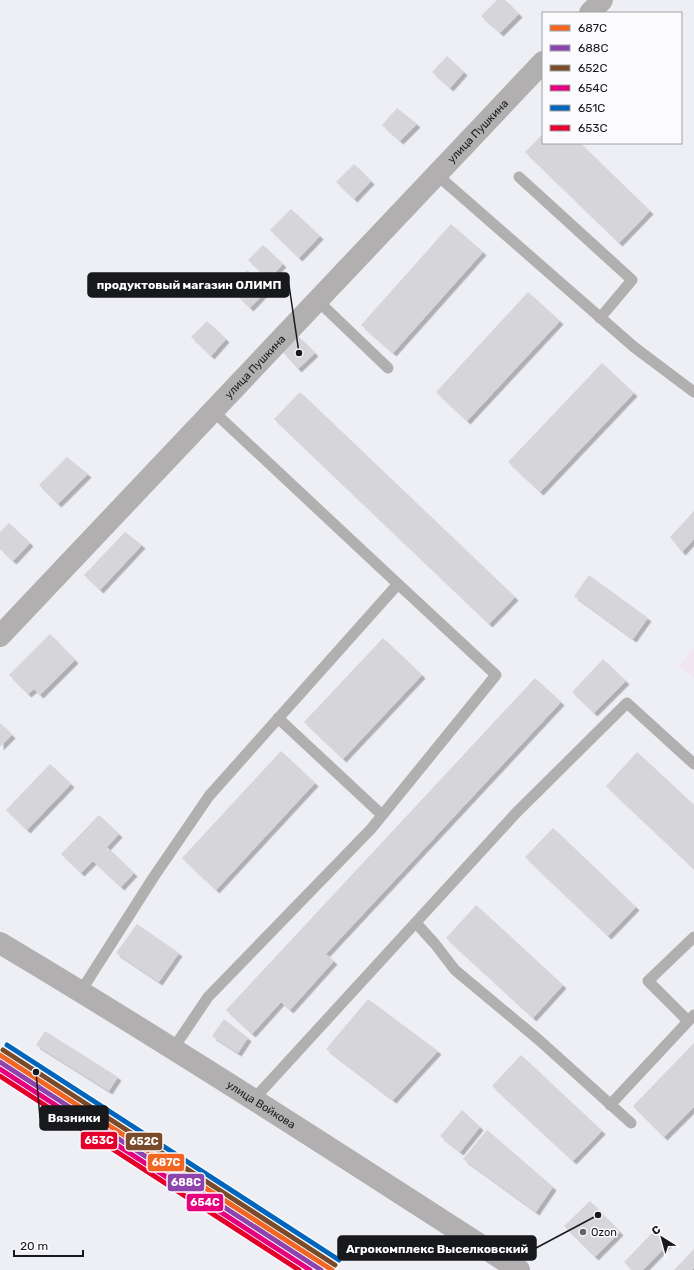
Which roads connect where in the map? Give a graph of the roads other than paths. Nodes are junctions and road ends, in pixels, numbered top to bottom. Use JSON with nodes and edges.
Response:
{"nodes":[{"id":1,"x":602,"y":0,"type":"edge"},
{"id":2,"x":591,"y":12,"type":"edge"},
{"id":3,"x":542,"y":63,"type":"edge"},
{"id":4,"x":436,"y":174,"type":"junction"},
{"id":5,"x":519,"y":177,"type":"dead end"},
{"id":6,"x":318,"y":301,"type":"junction"},
{"id":7,"x":600,"y":318,"type":"junction"},
{"id":8,"x":388,"y":368,"type":"dead end"},
{"id":9,"x":694,"y":392,"type":"edge"},
{"id":10,"x":213,"y":411,"type":"junction"},
{"id":11,"x":398,"y":584,"type":"junction"},
{"id":12,"x":0,"y":636,"type":"edge"},
{"id":13,"x":278,"y":718,"type":"junction"},
{"id":14,"x":694,"y":764,"type":"edge"},
{"id":15,"x":382,"y":815,"type":"junction"},
{"id":16,"x":416,"y":923,"type":"junction"},
{"id":17,"x":694,"y":937,"type":"edge"},
{"id":18,"x":0,"y":943,"type":"edge"},
{"id":19,"x":81,"y":991,"type":"junction"},
{"id":20,"x":691,"y":1018,"type":"edge"},
{"id":21,"x":173,"y":1049,"type":"junction"},
{"id":22,"x":254,"y":1099,"type":"junction"},
{"id":23,"x":610,"y":1105,"type":"junction"},
{"id":24,"x":631,"y":1123,"type":"dead end"},
{"id":25,"x":519,"y":1270,"type":"edge"}],
"edges":[{"from":1,"to":2,"type":"street"},
{"from":3,"to":4,"type":"street","name":"улица Пушкина"},
{"from":4,"to":6,"type":"street","name":"улица Пушкина"},
{"from":4,"to":7,"type":"lane"},
{"from":5,"to":7,"type":"lane"},
{"from":6,"to":8,"type":"lane"},
{"from":6,"to":10,"type":"street","name":"улица Пушкина"},
{"from":7,"to":9,"type":"lane"},
{"from":10,"to":11,"type":"lane"},
{"from":10,"to":12,"type":"street","name":"улица Пушкина"},
{"from":11,"to":13,"type":"lane"},
{"from":11,"to":15,"type":"lane"},
{"from":13,"to":15,"type":"lane"},
{"from":13,"to":19,"type":"lane"},
{"from":14,"to":16,"type":"lane"},
{"from":15,"to":21,"type":"lane"},
{"from":16,"to":22,"type":"lane"},
{"from":16,"to":23,"type":"lane"},
{"from":17,"to":20,"type":"lane"},
{"from":18,"to":19,"type":"street","name":"улица Войкова"},
{"from":19,"to":21,"type":"street","name":"улица Войкова"},
{"from":20,"to":23,"type":"lane"},
{"from":21,"to":22,"type":"street","name":"улица Войкова"},
{"from":22,"to":25,"type":"street","name":"улица Войкова"},
{"from":23,"to":24,"type":"lane"}]}
